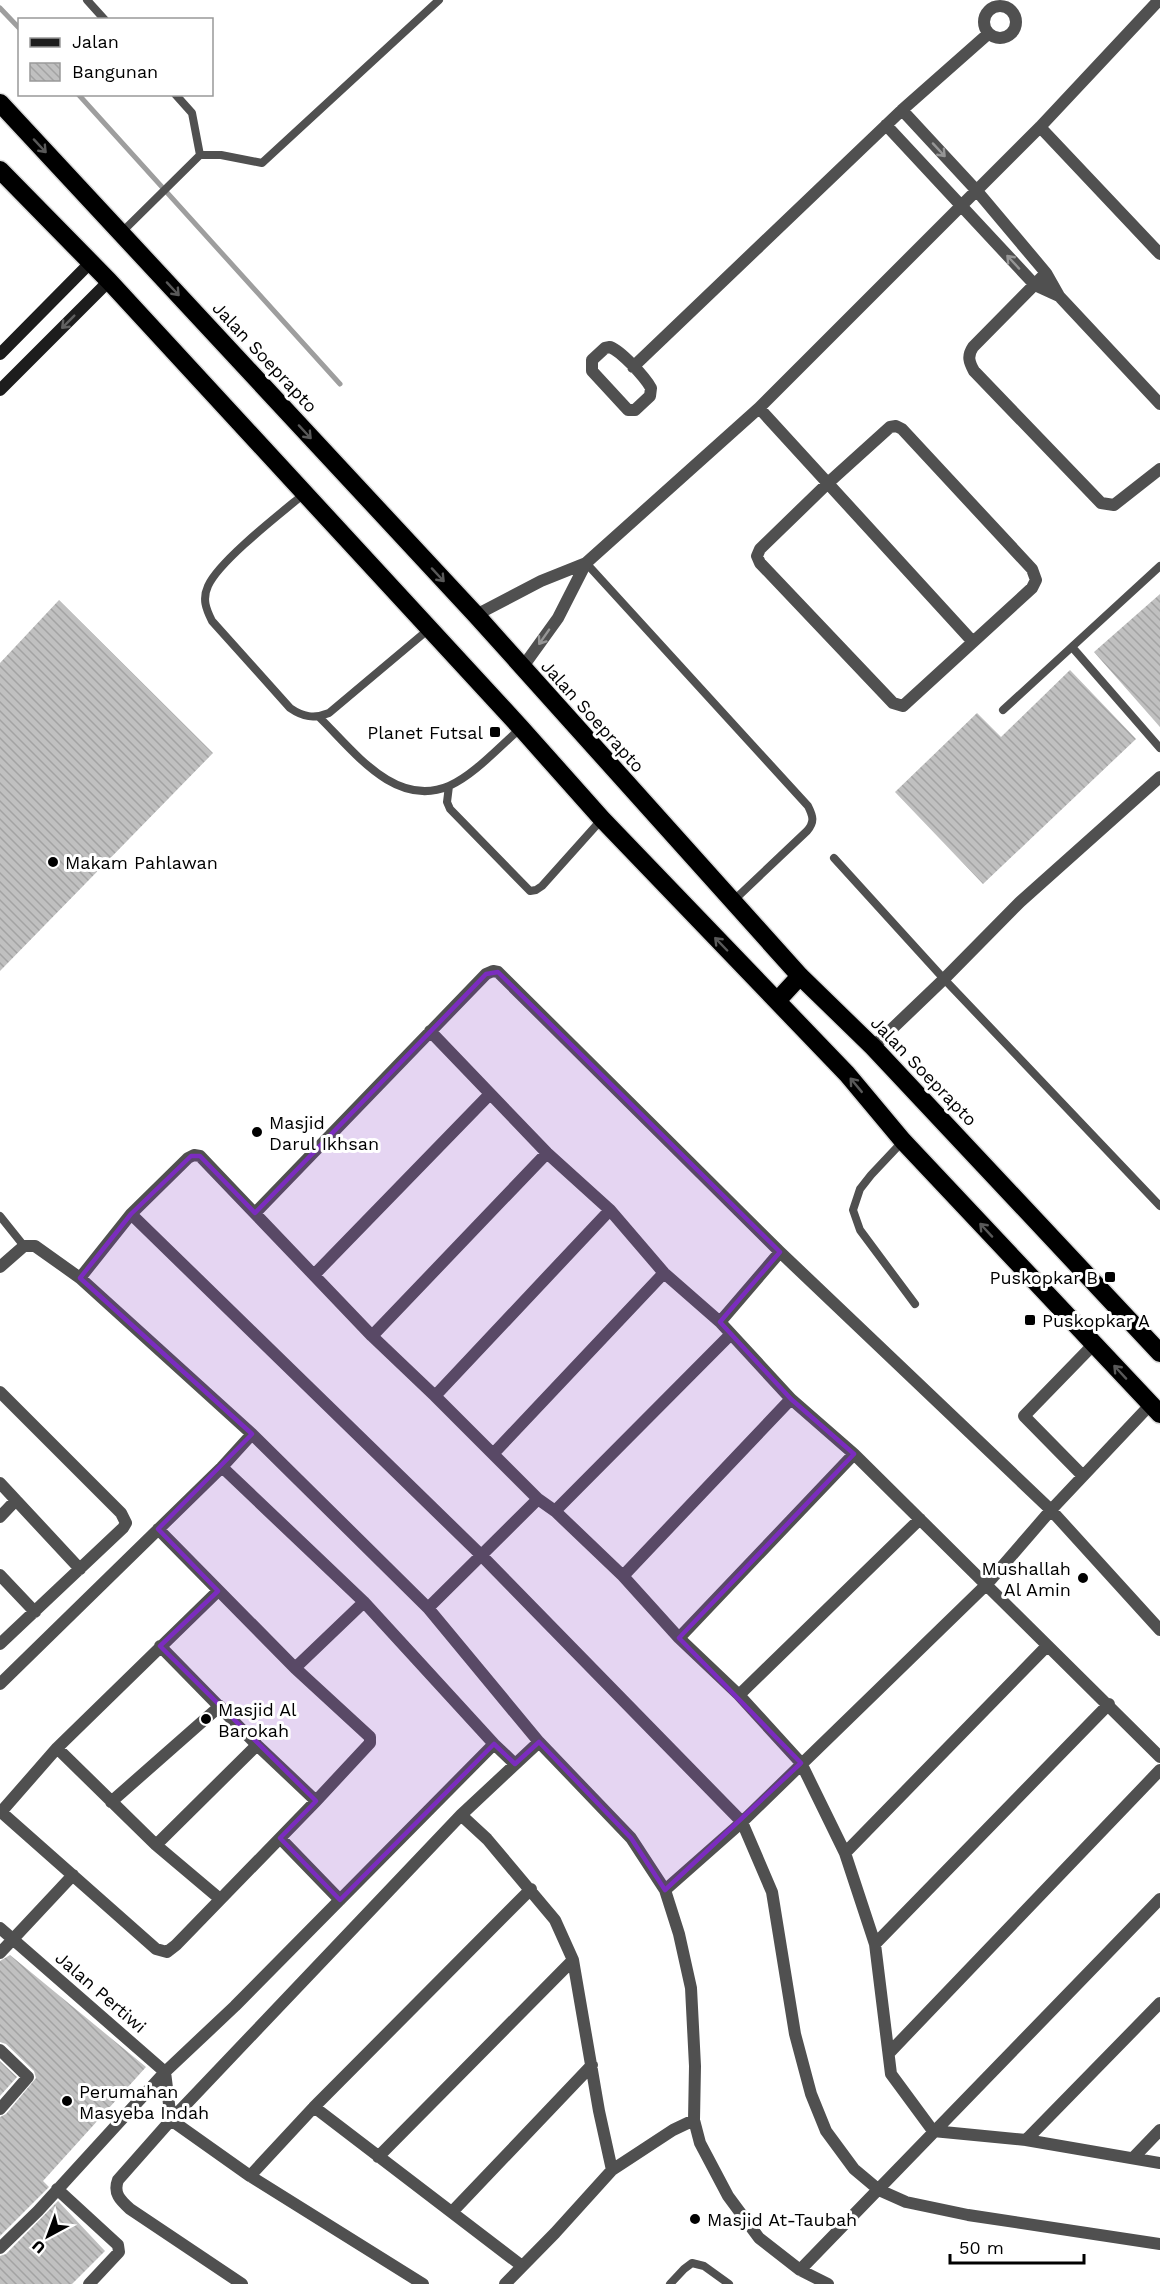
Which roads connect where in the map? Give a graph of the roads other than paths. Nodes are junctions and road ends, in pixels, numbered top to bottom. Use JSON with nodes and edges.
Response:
{"nodes":[{"id":1,"x":88,"y":0,"type":"edge"},
{"id":2,"x":439,"y":0,"type":"edge"},
{"id":3,"x":1155,"y":1,"type":"edge"},
{"id":4,"x":103,"y":18,"type":"edge"},
{"id":5,"x":988,"y":34,"type":"dead end"},
{"id":6,"x":177,"y":96,"type":"edge"},
{"id":7,"x":0,"y":103,"type":"edge"},
{"id":8,"x":902,"y":110,"type":"junction"},
{"id":9,"x":886,"y":125,"type":"junction"},
{"id":10,"x":1040,"y":127,"type":"junction"},
{"id":11,"x":201,"y":155,"type":"junction"},
{"id":12,"x":0,"y":170,"type":"edge"},
{"id":13,"x":976,"y":191,"type":"junction"},
{"id":14,"x":962,"y":206,"type":"junction"},
{"id":15,"x":121,"y":233,"type":"junction"},
{"id":16,"x":1160,"y":254,"type":"edge"},
{"id":17,"x":91,"y":262,"type":"junction"},
{"id":18,"x":1046,"y":273,"type":"junction"},
{"id":19,"x":109,"y":281,"type":"junction"},
{"id":20,"x":1035,"y":285,"type":"junction"},
{"id":21,"x":1059,"y":296,"type":"junction"},
{"id":22,"x":0,"y":354,"type":"edge"},
{"id":23,"x":633,"y":367,"type":"junction"},
{"id":24,"x":0,"y":390,"type":"edge"},
{"id":25,"x":1160,"y":404,"type":"edge"},
{"id":26,"x":759,"y":408,"type":"junction"},
{"id":27,"x":1160,"y":469,"type":"edge"},
{"id":28,"x":828,"y":483,"type":"junction"},
{"id":29,"x":305,"y":493,"type":"junction"},
{"id":30,"x":586,"y":563,"type":"junction"},
{"id":31,"x":1160,"y":566,"type":"edge"},
{"id":32,"x":476,"y":615,"type":"junction"},
{"id":33,"x":430,"y":629,"type":"junction"},
{"id":34,"x":973,"y":642,"type":"junction"},
{"id":35,"x":1072,"y":647,"type":"junction"},
{"id":36,"x":522,"y":668,"type":"junction"},
{"id":37,"x":1003,"y":710,"type":"dead end"},
{"id":38,"x":319,"y":717,"type":"junction"},
{"id":39,"x":521,"y":728,"type":"junction"},
{"id":40,"x":1160,"y":748,"type":"edge"},
{"id":41,"x":1160,"y":777,"type":"edge"},
{"id":42,"x":449,"y":786,"type":"junction"},
{"id":43,"x":602,"y":819,"type":"junction"},
{"id":44,"x":834,"y":858,"type":"dead end"},
{"id":45,"x":732,"y":902,"type":"junction"},
{"id":46,"x":800,"y":976,"type":"junction"},
{"id":47,"x":944,"y":979,"type":"junction"},
{"id":48,"x":777,"y":1001,"type":"junction"},
{"id":49,"x":430,"y":1031,"type":"junction"},
{"id":50,"x":873,"y":1047,"type":"junction"},
{"id":51,"x":490,"y":1094,"type":"junction"},
{"id":52,"x":903,"y":1141,"type":"junction"},
{"id":53,"x":547,"y":1153,"type":"junction"},
{"id":54,"x":1160,"y":1206,"type":"edge"},
{"id":55,"x":610,"y":1210,"type":"junction"},
{"id":56,"x":255,"y":1213,"type":"junction"},
{"id":57,"x":131,"y":1214,"type":"junction"},
{"id":58,"x":0,"y":1216,"type":"edge"},
{"id":59,"x":24,"y":1246,"type":"junction"},
{"id":60,"x":780,"y":1252,"type":"junction"},
{"id":61,"x":0,"y":1267,"type":"edge"},
{"id":62,"x":664,"y":1273,"type":"junction"},
{"id":63,"x":314,"y":1275,"type":"junction"},
{"id":64,"x":80,"y":1278,"type":"junction"},
{"id":65,"x":915,"y":1304,"type":"dead end"},
{"id":66,"x":720,"y":1322,"type":"junction"},
{"id":67,"x":730,"y":1335,"type":"junction"},
{"id":68,"x":372,"y":1336,"type":"junction"},
{"id":69,"x":1094,"y":1344,"type":"junction"},
{"id":70,"x":1160,"y":1353,"type":"edge"},
{"id":71,"x":0,"y":1392,"type":"edge"},
{"id":72,"x":435,"y":1396,"type":"junction"},
{"id":73,"x":791,"y":1399,"type":"junction"},
{"id":74,"x":1155,"y":1409,"type":"edge"},
{"id":75,"x":252,"y":1434,"type":"junction"},
{"id":76,"x":493,"y":1454,"type":"junction"},
{"id":77,"x":854,"y":1454,"type":"junction"},
{"id":78,"x":222,"y":1467,"type":"junction"},
{"id":79,"x":1083,"y":1476,"type":"junction"},
{"id":80,"x":0,"y":1483,"type":"edge"},
{"id":81,"x":538,"y":1499,"type":"junction"},
{"id":82,"x":16,"y":1500,"type":"junction"},
{"id":83,"x":555,"y":1510,"type":"junction"},
{"id":84,"x":1051,"y":1510,"type":"junction"},
{"id":85,"x":0,"y":1517,"type":"edge"},
{"id":86,"x":920,"y":1520,"type":"junction"},
{"id":87,"x":158,"y":1529,"type":"junction"},
{"id":88,"x":481,"y":1555,"type":"junction"},
{"id":89,"x":80,"y":1569,"type":"junction"},
{"id":90,"x":0,"y":1575,"type":"edge"},
{"id":91,"x":623,"y":1576,"type":"junction"},
{"id":92,"x":987,"y":1584,"type":"junction"},
{"id":93,"x":218,"y":1591,"type":"junction"},
{"id":94,"x":364,"y":1602,"type":"junction"},
{"id":95,"x":428,"y":1608,"type":"junction"},
{"id":96,"x":34,"y":1612,"type":"junction"},
{"id":97,"x":1160,"y":1630,"type":"edge"},
{"id":98,"x":680,"y":1638,"type":"junction"},
{"id":99,"x":0,"y":1644,"type":"edge"},
{"id":100,"x":160,"y":1646,"type":"junction"},
{"id":101,"x":1047,"y":1646,"type":"junction"},
{"id":102,"x":295,"y":1668,"type":"junction"},
{"id":103,"x":0,"y":1684,"type":"edge"},
{"id":104,"x":739,"y":1695,"type":"junction"},
{"id":105,"x":1109,"y":1704,"type":"junction"},
{"id":106,"x":220,"y":1706,"type":"junction"},
{"id":107,"x":540,"y":1742,"type":"junction"},
{"id":108,"x":494,"y":1744,"type":"junction"},
{"id":109,"x":257,"y":1745,"type":"junction"},
{"id":110,"x":57,"y":1748,"type":"junction"},
{"id":111,"x":1160,"y":1757,"type":"edge"},
{"id":112,"x":801,"y":1763,"type":"junction"},
{"id":113,"x":515,"y":1764,"type":"junction"},
{"id":114,"x":1160,"y":1770,"type":"edge"},
{"id":115,"x":316,"y":1801,"type":"junction"},
{"id":116,"x":111,"y":1802,"type":"junction"},
{"id":117,"x":1,"y":1812,"type":"edge"},
{"id":118,"x":461,"y":1815,"type":"junction"},
{"id":119,"x":742,"y":1822,"type":"junction"},
{"id":120,"x":280,"y":1838,"type":"junction"},
{"id":121,"x":156,"y":1845,"type":"junction"},
{"id":122,"x":845,"y":1853,"type":"junction"},
{"id":123,"x":73,"y":1875,"type":"junction"},
{"id":124,"x":531,"y":1889,"type":"junction"},
{"id":125,"x":665,"y":1890,"type":"junction"},
{"id":126,"x":220,"y":1899,"type":"junction"},
{"id":127,"x":1160,"y":1899,"type":"edge"},
{"id":128,"x":340,"y":1900,"type":"junction"},
{"id":129,"x":0,"y":1928,"type":"edge"},
{"id":130,"x":13,"y":1940,"type":"junction"},
{"id":131,"x":875,"y":1944,"type":"junction"},
{"id":132,"x":0,"y":1953,"type":"edge"},
{"id":133,"x":573,"y":1960,"type":"junction"},
{"id":134,"x":1160,"y":2003,"type":"edge"},
{"id":135,"x":0,"y":2050,"type":"edge"},
{"id":136,"x":890,"y":2052,"type":"junction"},
{"id":137,"x":592,"y":2065,"type":"junction"},
{"id":138,"x":165,"y":2072,"type":"junction"},
{"id":139,"x":314,"y":2107,"type":"junction"},
{"id":140,"x":0,"y":2109,"type":"edge"},
{"id":141,"x":171,"y":2120,"type":"junction"},
{"id":142,"x":694,"y":2120,"type":"junction"},
{"id":143,"x":1160,"y":2130,"type":"edge"},
{"id":144,"x":933,"y":2131,"type":"junction"},
{"id":145,"x":1026,"y":2140,"type":"junction"},
{"id":146,"x":378,"y":2157,"type":"junction"},
{"id":147,"x":1134,"y":2157,"type":"junction"},
{"id":148,"x":1160,"y":2163,"type":"edge"},
{"id":149,"x":612,"y":2170,"type":"junction"},
{"id":150,"x":250,"y":2176,"type":"junction"},
{"id":151,"x":57,"y":2189,"type":"junction"},
{"id":152,"x":879,"y":2190,"type":"junction"},
{"id":153,"x":452,"y":2212,"type":"junction"},
{"id":154,"x":1160,"y":2244,"type":"edge"},
{"id":155,"x":0,"y":2248,"type":"edge"},
{"id":156,"x":522,"y":2266,"type":"junction"},
{"id":157,"x":800,"y":2270,"type":"junction"},
{"id":158,"x":89,"y":2284,"type":"edge"},
{"id":159,"x":242,"y":2284,"type":"edge"},
{"id":160,"x":423,"y":2284,"type":"edge"},
{"id":161,"x":505,"y":2284,"type":"edge"},
{"id":162,"x":670,"y":2284,"type":"edge"},
{"id":163,"x":729,"y":2284,"type":"edge"},
{"id":164,"x":828,"y":2284,"type":"edge"}],
"edges":[{"from":1,"to":4,"type":"lane"},
{"from":2,"to":11,"type":"lane"},
{"from":3,"to":10,"type":"street"},
{"from":5,"to":8,"type":"street"},
{"from":6,"to":11,"type":"lane"},
{"from":7,"to":15,"type":"highway","name":"Jalan Soeprapto","one_way":true},
{"from":8,"to":9,"type":"street"},
{"from":8,"to":13,"type":"street","one_way":true},
{"from":9,"to":14,"type":"street"},
{"from":9,"to":23,"type":"street"},
{"from":10,"to":13,"type":"street"},
{"from":10,"to":16,"type":"street"},
{"from":11,"to":15,"type":"lane"},
{"from":12,"to":17,"type":"highway"},
{"from":13,"to":14,"type":"street"},
{"from":13,"to":18,"type":"street"},
{"from":20,"to":14,"type":"street","one_way":true},
{"from":14,"to":26,"type":"street"},
{"from":15,"to":32,"type":"highway","name":"Jalan Soeprapto","one_way":true},
{"from":17,"to":19,"type":"highway"},
{"from":17,"to":22,"type":"main road"},
{"from":18,"to":20,"type":"street"},
{"from":18,"to":21,"type":"street"},
{"from":19,"to":24,"type":"main road","one_way":true},
{"from":19,"to":29,"type":"highway"},
{"from":20,"to":21,"type":"street"},
{"from":20,"to":27,"type":"street"},
{"from":21,"to":25,"type":"street"},
{"from":23,"to":23,"type":"street"},
{"from":26,"to":28,"type":"street"},
{"from":26,"to":30,"type":"street"},
{"from":28,"to":34,"type":"street"},
{"from":28,"to":34,"type":"street"},
{"from":28,"to":34,"type":"street"},
{"from":29,"to":33,"type":"highway"},
{"from":29,"to":38,"type":"lane"},
{"from":30,"to":32,"type":"street"},
{"from":30,"to":36,"type":"street","one_way":true},
{"from":30,"to":45,"type":"lane"},
{"from":31,"to":35,"type":"lane"},
{"from":32,"to":36,"type":"highway","name":"Jalan Soeprapto"},
{"from":33,"to":38,"type":"lane"},
{"from":33,"to":39,"type":"highway"},
{"from":35,"to":37,"type":"lane"},
{"from":35,"to":40,"type":"lane"},
{"from":36,"to":45,"type":"highway","name":"Jalan Soeprapto"},
{"from":38,"to":42,"type":"lane"},
{"from":39,"to":42,"type":"lane"},
{"from":39,"to":43,"type":"highway"},
{"from":41,"to":47,"type":"street"},
{"from":42,"to":43,"type":"lane"},
{"from":48,"to":43,"type":"highway","one_way":true},
{"from":44,"to":47,"type":"lane"},
{"from":45,"to":46,"type":"highway","name":"Jalan Soeprapto"},
{"from":46,"to":48,"type":"highway"},
{"from":46,"to":50,"type":"highway","name":"Jalan Soeprapto"},
{"from":47,"to":50,"type":"street"},
{"from":47,"to":54,"type":"lane"},
{"from":52,"to":48,"type":"highway","one_way":true},
{"from":49,"to":51,"type":"street"},
{"from":49,"to":56,"type":"street"},
{"from":49,"to":60,"type":"street"},
{"from":50,"to":70,"type":"highway","name":"Jalan Soeprapto"},
{"from":51,"to":53,"type":"street"},
{"from":51,"to":63,"type":"street"},
{"from":52,"to":65,"type":"lane"},
{"from":69,"to":52,"type":"highway","one_way":true},
{"from":53,"to":55,"type":"street"},
{"from":53,"to":68,"type":"street"},
{"from":55,"to":62,"type":"street"},
{"from":55,"to":72,"type":"street"},
{"from":56,"to":57,"type":"street"},
{"from":56,"to":63,"type":"street"},
{"from":57,"to":64,"type":"street"},
{"from":57,"to":88,"type":"street"},
{"from":58,"to":59,"type":"lane"},
{"from":59,"to":61,"type":"street"},
{"from":59,"to":64,"type":"street"},
{"from":60,"to":66,"type":"street"},
{"from":60,"to":84,"type":"street"},
{"from":62,"to":66,"type":"street"},
{"from":62,"to":76,"type":"street"},
{"from":63,"to":68,"type":"street"},
{"from":64,"to":75,"type":"street"},
{"from":66,"to":67,"type":"street"},
{"from":67,"to":73,"type":"street"},
{"from":67,"to":83,"type":"street"},
{"from":68,"to":72,"type":"street"},
{"from":74,"to":69,"type":"highway","one_way":true},
{"from":69,"to":79,"type":"street"},
{"from":71,"to":89,"type":"street"},
{"from":72,"to":76,"type":"street"},
{"from":73,"to":77,"type":"street"},
{"from":73,"to":91,"type":"street"},
{"from":74,"to":79,"type":"street"},
{"from":75,"to":78,"type":"street"},
{"from":75,"to":95,"type":"street"},
{"from":76,"to":81,"type":"street"},
{"from":77,"to":86,"type":"street"},
{"from":77,"to":98,"type":"street"},
{"from":78,"to":87,"type":"street"},
{"from":78,"to":94,"type":"street"},
{"from":79,"to":84,"type":"street"},
{"from":80,"to":82,"type":"street"},
{"from":81,"to":83,"type":"street"},
{"from":81,"to":88,"type":"street"},
{"from":82,"to":85,"type":"street"},
{"from":82,"to":89,"type":"street"},
{"from":83,"to":91,"type":"street"},
{"from":84,"to":92,"type":"street"},
{"from":84,"to":97,"type":"street"},
{"from":86,"to":92,"type":"street"},
{"from":86,"to":104,"type":"street"},
{"from":87,"to":93,"type":"street"},
{"from":87,"to":103,"type":"street"},
{"from":88,"to":95,"type":"street"},
{"from":88,"to":119,"type":"street"},
{"from":89,"to":96,"type":"street"},
{"from":90,"to":96,"type":"street"},
{"from":91,"to":98,"type":"street"},
{"from":92,"to":101,"type":"street"},
{"from":92,"to":112,"type":"street"},
{"from":93,"to":100,"type":"street"},
{"from":93,"to":102,"type":"street"},
{"from":94,"to":102,"type":"street"},
{"from":94,"to":108,"type":"street"},
{"from":95,"to":107,"type":"street"},
{"from":96,"to":99,"type":"street"},
{"from":98,"to":104,"type":"street"},
{"from":100,"to":106,"type":"street"},
{"from":100,"to":110,"type":"street"},
{"from":101,"to":105,"type":"street"},
{"from":101,"to":122,"type":"street"},
{"from":102,"to":115,"type":"street"},
{"from":104,"to":112,"type":"street"},
{"from":105,"to":111,"type":"street"},
{"from":105,"to":131,"type":"street"},
{"from":106,"to":109,"type":"street"},
{"from":106,"to":116,"type":"street"},
{"from":107,"to":113,"type":"street"},
{"from":107,"to":125,"type":"street"},
{"from":108,"to":113,"type":"street"},
{"from":108,"to":128,"type":"street"},
{"from":109,"to":115,"type":"street"},
{"from":109,"to":121,"type":"street"},
{"from":110,"to":116,"type":"street"},
{"from":110,"to":117,"type":"street"},
{"from":112,"to":119,"type":"street"},
{"from":112,"to":122,"type":"street"},
{"from":113,"to":118,"type":"street"},
{"from":114,"to":136,"type":"street"},
{"from":115,"to":120,"type":"street"},
{"from":116,"to":121,"type":"street"},
{"from":117,"to":123,"type":"street"},
{"from":118,"to":124,"type":"street"},
{"from":118,"to":141,"type":"street"},
{"from":119,"to":125,"type":"street"},
{"from":119,"to":152,"type":"street"},
{"from":120,"to":126,"type":"street"},
{"from":120,"to":128,"type":"street"},
{"from":121,"to":126,"type":"street"},
{"from":122,"to":131,"type":"street"},
{"from":123,"to":126,"type":"street"},
{"from":123,"to":130,"type":"street"},
{"from":124,"to":133,"type":"street"},
{"from":124,"to":139,"type":"street"},
{"from":125,"to":142,"type":"street"},
{"from":127,"to":144,"type":"street"},
{"from":128,"to":138,"type":"street"},
{"from":129,"to":130,"type":"street","name":"Jalan Pertiwi"},
{"from":130,"to":132,"type":"street"},
{"from":130,"to":138,"type":"street","name":"Jalan Pertiwi"},
{"from":131,"to":136,"type":"street"},
{"from":133,"to":137,"type":"street"},
{"from":133,"to":146,"type":"street"},
{"from":134,"to":145,"type":"street"},
{"from":135,"to":140,"type":"street"},
{"from":136,"to":144,"type":"street"},
{"from":137,"to":149,"type":"street"},
{"from":137,"to":153,"type":"street"},
{"from":138,"to":141,"type":"street"},
{"from":138,"to":151,"type":"street"},
{"from":139,"to":146,"type":"street"},
{"from":139,"to":150,"type":"street"},
{"from":141,"to":150,"type":"street"},
{"from":141,"to":159,"type":"street"},
{"from":142,"to":149,"type":"street"},
{"from":142,"to":157,"type":"street"},
{"from":143,"to":147,"type":"street"},
{"from":144,"to":145,"type":"street"},
{"from":144,"to":152,"type":"street"},
{"from":145,"to":147,"type":"street"},
{"from":146,"to":153,"type":"street"},
{"from":147,"to":148,"type":"street"},
{"from":149,"to":156,"type":"street"},
{"from":150,"to":160,"type":"street"},
{"from":151,"to":155,"type":"street"},
{"from":151,"to":158,"type":"street"},
{"from":152,"to":154,"type":"street"},
{"from":152,"to":157,"type":"street"},
{"from":153,"to":156,"type":"street"},
{"from":156,"to":161,"type":"street"},
{"from":157,"to":164,"type":"street"},
{"from":162,"to":163,"type":"lane"}]}
